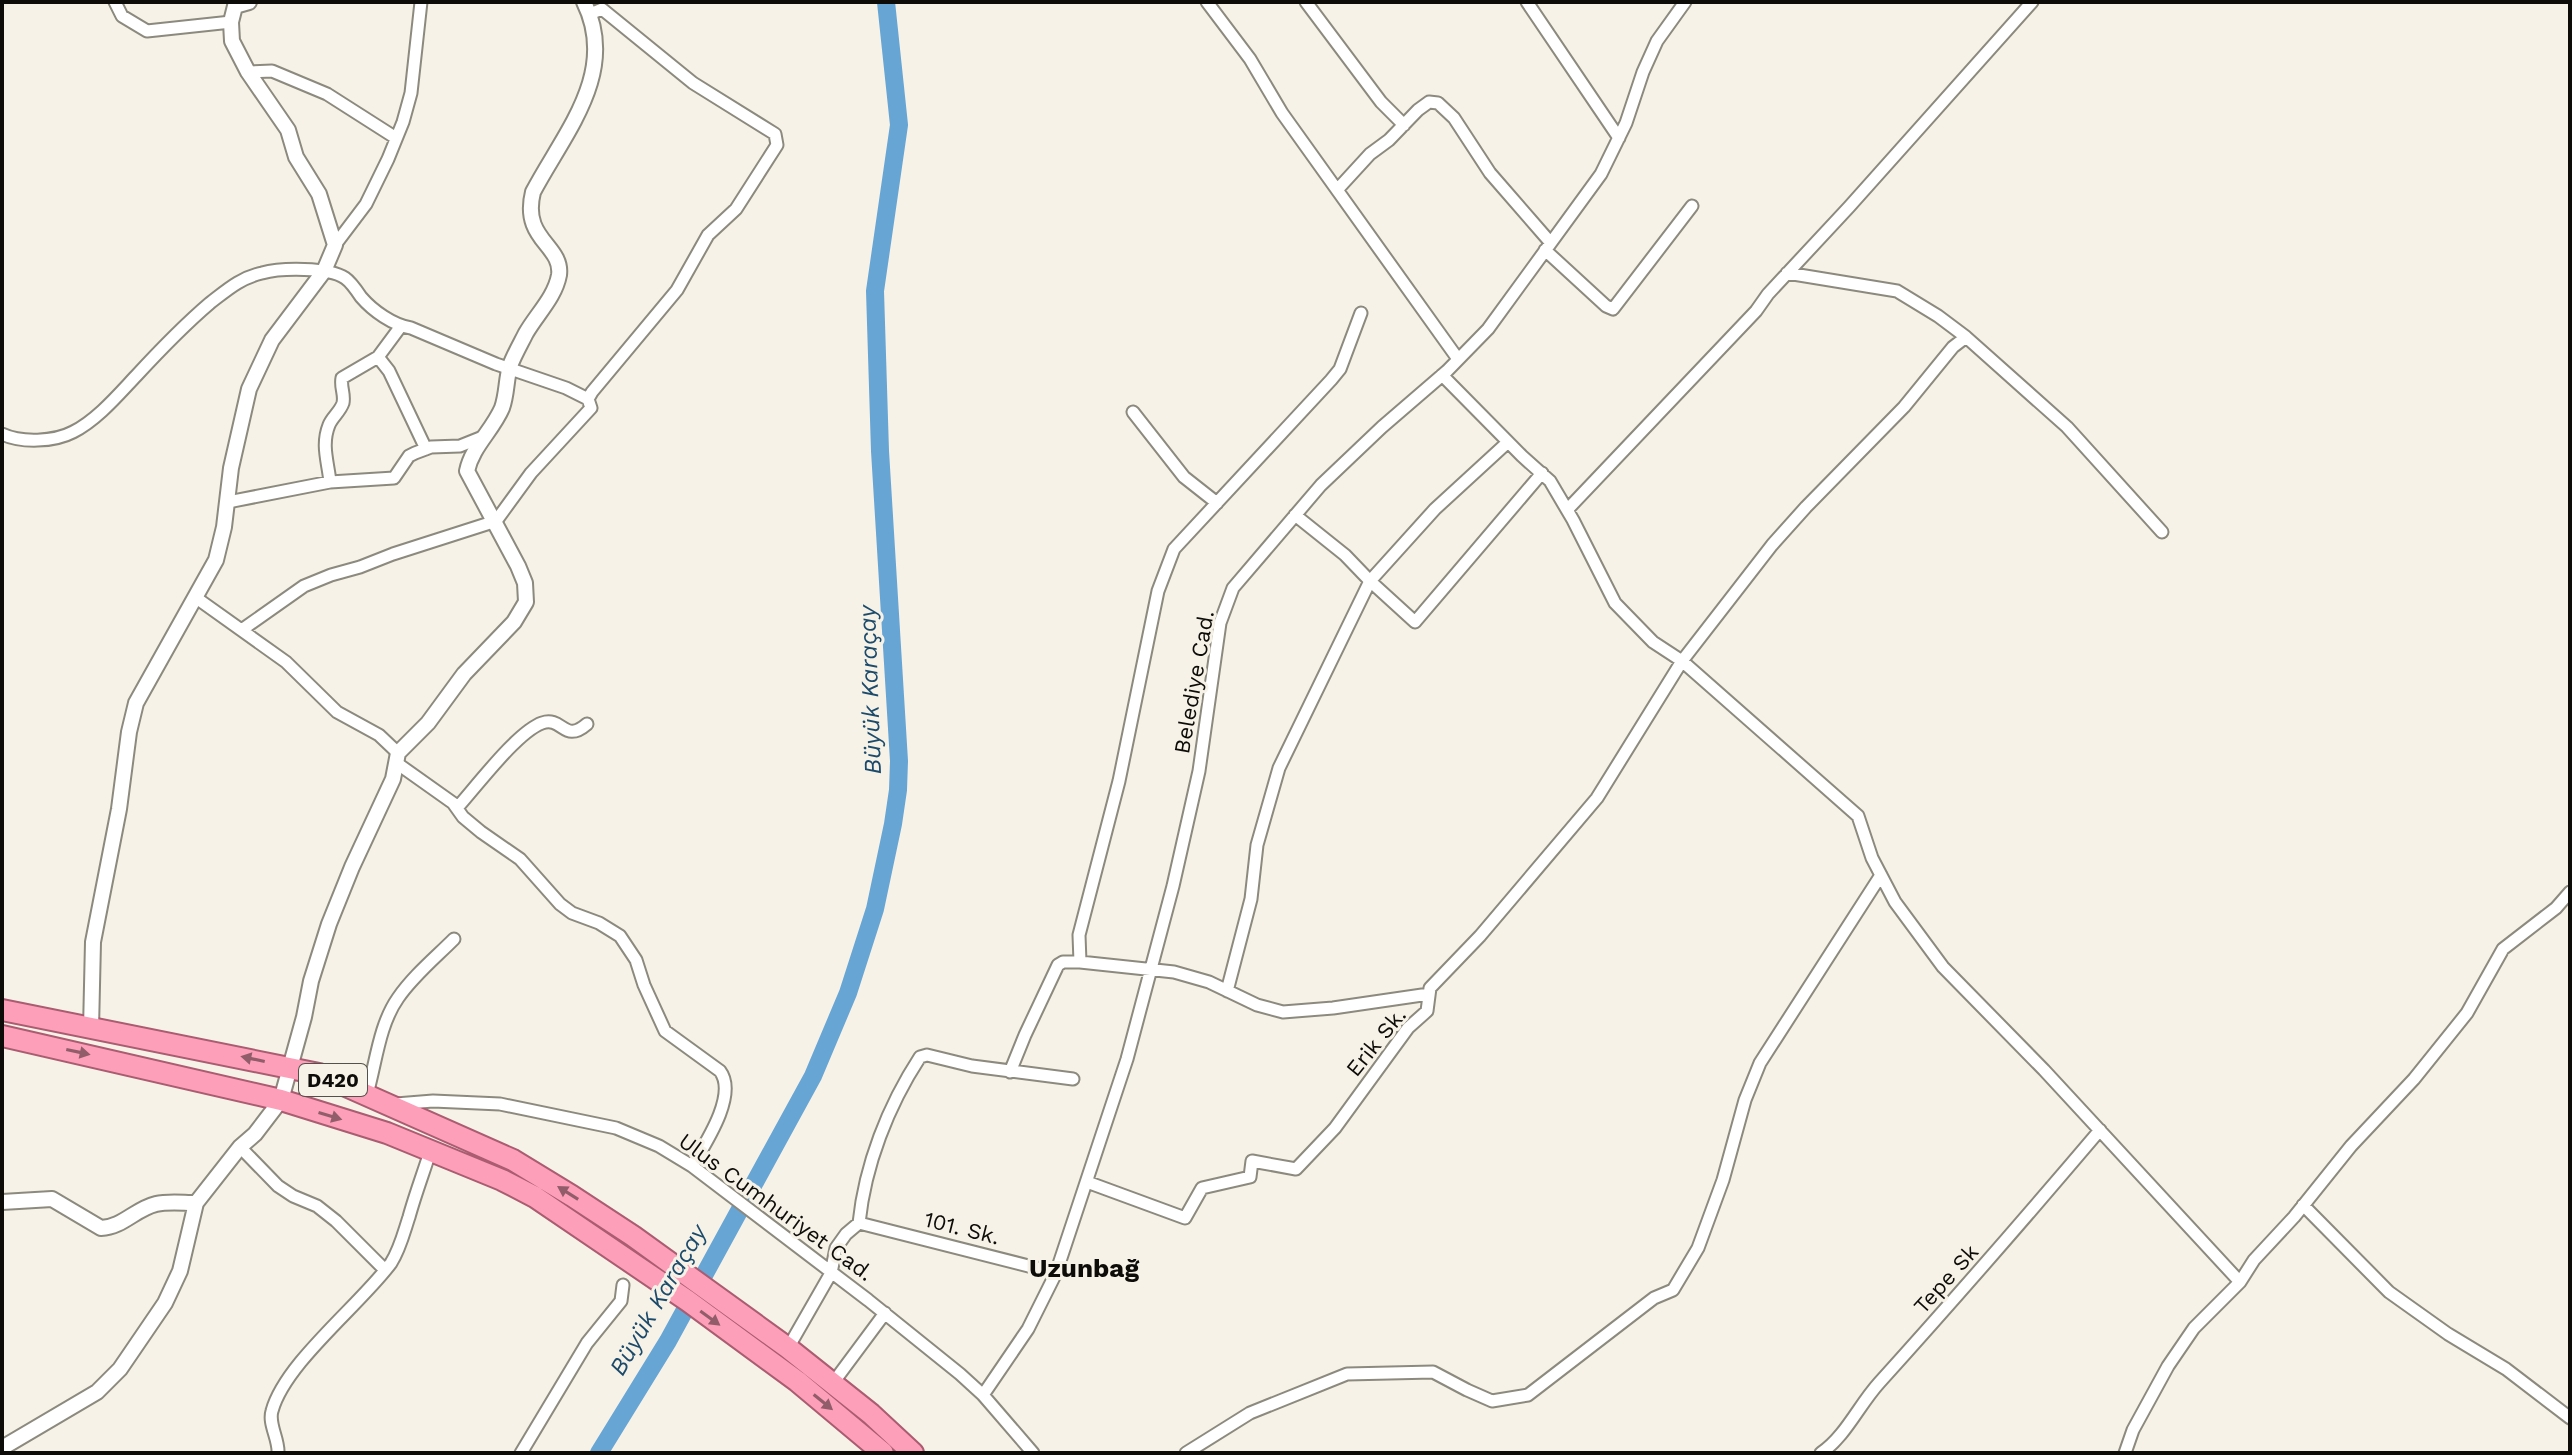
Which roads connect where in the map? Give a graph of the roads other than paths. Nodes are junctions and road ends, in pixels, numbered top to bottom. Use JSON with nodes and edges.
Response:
{"nodes":[{"id":1,"x":115,"y":2,"type":"edge"},
{"id":2,"x":249,"y":2,"type":"edge"},
{"id":3,"x":421,"y":2,"type":"edge"},
{"id":4,"x":1207,"y":2,"type":"edge"},
{"id":5,"x":1306,"y":2,"type":"edge"},
{"id":6,"x":1527,"y":2,"type":"edge"},
{"id":7,"x":1685,"y":2,"type":"edge"},
{"id":8,"x":2032,"y":2,"type":"edge"},
{"id":9,"x":596,"y":7,"type":"edge"},
{"id":10,"x":231,"y":22,"type":"junction"},
{"id":11,"x":248,"y":72,"type":"junction"},
{"id":12,"x":1404,"y":125,"type":"junction"},
{"id":13,"x":396,"y":138,"type":"junction"},
{"id":14,"x":1619,"y":138,"type":"junction"},
{"id":15,"x":1337,"y":190,"type":"junction"},
{"id":16,"x":1692,"y":206,"type":"dead end"},
{"id":17,"x":335,"y":245,"type":"junction"},
{"id":18,"x":1547,"y":246,"type":"junction"},
{"id":19,"x":324,"y":271,"type":"junction"},
{"id":20,"x":1787,"y":273,"type":"junction"},
{"id":21,"x":1361,"y":313,"type":"dead end"},
{"id":22,"x":401,"y":326,"type":"junction"},
{"id":23,"x":1966,"y":337,"type":"junction"},
{"id":24,"x":378,"y":357,"type":"junction"},
{"id":25,"x":1458,"y":359,"type":"junction"},
{"id":26,"x":510,"y":368,"type":"junction"},
{"id":27,"x":1442,"y":375,"type":"junction"},
{"id":28,"x":588,"y":399,"type":"junction"},
{"id":29,"x":1133,"y":412,"type":"dead end"},
{"id":30,"x":2,"y":434,"type":"edge"},
{"id":31,"x":486,"y":436,"type":"junction"},
{"id":32,"x":1508,"y":442,"type":"junction"},
{"id":33,"x":426,"y":449,"type":"junction"},
{"id":34,"x":1542,"y":473,"type":"junction"},
{"id":35,"x":330,"y":482,"type":"junction"},
{"id":36,"x":228,"y":502,"type":"junction"},
{"id":37,"x":1217,"y":503,"type":"junction"},
{"id":38,"x":1567,"y":510,"type":"junction"},
{"id":39,"x":1295,"y":515,"type":"junction"},
{"id":40,"x":496,"y":521,"type":"junction"},
{"id":41,"x":2162,"y":532,"type":"dead end"},
{"id":42,"x":1370,"y":581,"type":"junction"},
{"id":43,"x":195,"y":597,"type":"junction"},
{"id":44,"x":243,"y":629,"type":"junction"},
{"id":45,"x":1682,"y":661,"type":"junction"},
{"id":46,"x":587,"y":724,"type":"dead end"},
{"id":47,"x":398,"y":758,"type":"junction"},
{"id":48,"x":457,"y":808,"type":"junction"},
{"id":49,"x":1881,"y":875,"type":"junction"},
{"id":50,"x":2570,"y":892,"type":"edge"},
{"id":51,"x":454,"y":939,"type":"dead end"},
{"id":52,"x":1080,"y":962,"type":"junction"},
{"id":53,"x":1151,"y":969,"type":"junction"},
{"id":54,"x":1227,"y":991,"type":"junction"},
{"id":55,"x":1429,"y":994,"type":"junction"},
{"id":56,"x":2,"y":1010,"type":"edge"},
{"id":57,"x":91,"y":1029,"type":"junction"},
{"id":58,"x":2,"y":1036,"type":"edge"},
{"id":59,"x":291,"y":1068,"type":"junction"},
{"id":60,"x":1010,"y":1072,"type":"junction"},
{"id":61,"x":1073,"y":1079,"type":"dead end"},
{"id":62,"x":367,"y":1094,"type":"junction"},
{"id":63,"x":281,"y":1100,"type":"junction"},
{"id":64,"x":392,"y":1105,"type":"junction"},
{"id":65,"x":2100,"y":1130,"type":"junction"},
{"id":66,"x":240,"y":1147,"type":"junction"},
{"id":67,"x":430,"y":1152,"type":"junction"},
{"id":68,"x":692,"y":1166,"type":"junction"},
{"id":69,"x":1087,"y":1182,"type":"junction"},
{"id":70,"x":2,"y":1202,"type":"edge"},
{"id":71,"x":196,"y":1203,"type":"junction"},
{"id":72,"x":2303,"y":1205,"type":"junction"},
{"id":73,"x":859,"y":1223,"type":"junction"},
{"id":74,"x":385,"y":1270,"type":"junction"},
{"id":75,"x":831,"y":1273,"type":"junction"},
{"id":76,"x":1056,"y":1273,"type":"junction"},
{"id":77,"x":2240,"y":1282,"type":"junction"},
{"id":78,"x":623,"y":1285,"type":"dead end"},
{"id":79,"x":885,"y":1313,"type":"junction"},
{"id":80,"x":788,"y":1348,"type":"junction"},
{"id":81,"x":833,"y":1383,"type":"junction"},
{"id":82,"x":983,"y":1395,"type":"junction"},
{"id":83,"x":2570,"y":1418,"type":"edge"},
{"id":84,"x":2,"y":1448,"type":"edge"},
{"id":85,"x":278,"y":1453,"type":"edge"},
{"id":86,"x":521,"y":1453,"type":"edge"},
{"id":87,"x":883,"y":1453,"type":"edge"},
{"id":88,"x":913,"y":1453,"type":"edge"},
{"id":89,"x":1033,"y":1453,"type":"edge"},
{"id":90,"x":1186,"y":1453,"type":"edge"},
{"id":91,"x":1821,"y":1453,"type":"edge"},
{"id":92,"x":2125,"y":1453,"type":"edge"}],
"edges":[{"from":1,"to":10,"type":"street"},
{"from":2,"to":10,"type":"street"},
{"from":3,"to":13,"type":"street"},
{"from":4,"to":15,"type":"street"},
{"from":5,"to":12,"type":"street"},
{"from":6,"to":14,"type":"street"},
{"from":7,"to":14,"type":"street","name":"Belediye Cad."},
{"from":8,"to":20,"type":"street"},
{"from":9,"to":26,"type":"street"},
{"from":9,"to":28,"type":"street"},
{"from":10,"to":11,"type":"street"},
{"from":11,"to":13,"type":"street"},
{"from":11,"to":17,"type":"street"},
{"from":12,"to":15,"type":"street"},
{"from":12,"to":18,"type":"street"},
{"from":13,"to":17,"type":"street"},
{"from":14,"to":18,"type":"street","name":"Belediye Cad."},
{"from":15,"to":25,"type":"street"},
{"from":16,"to":18,"type":"street"},
{"from":17,"to":19,"type":"street"},
{"from":18,"to":25,"type":"street","name":"Belediye Cad."},
{"from":19,"to":22,"type":"street"},
{"from":19,"to":30,"type":"street"},
{"from":19,"to":36,"type":"street"},
{"from":20,"to":23,"type":"street"},
{"from":20,"to":38,"type":"street"},
{"from":21,"to":37,"type":"street"},
{"from":22,"to":24,"type":"street"},
{"from":22,"to":26,"type":"street"},
{"from":23,"to":41,"type":"street"},
{"from":23,"to":45,"type":"street","name":"Erik Sk."},
{"from":24,"to":33,"type":"street"},
{"from":24,"to":35,"type":"street"},
{"from":25,"to":27,"type":"street","name":"Belediye Cad."},
{"from":26,"to":28,"type":"street"},
{"from":26,"to":31,"type":"street"},
{"from":27,"to":32,"type":"street"},
{"from":27,"to":39,"type":"street","name":"Belediye Cad."},
{"from":28,"to":40,"type":"street"},
{"from":29,"to":37,"type":"street"},
{"from":31,"to":33,"type":"street"},
{"from":31,"to":40,"type":"street"},
{"from":32,"to":34,"type":"street"},
{"from":32,"to":42,"type":"street"},
{"from":33,"to":35,"type":"street"},
{"from":34,"to":38,"type":"street"},
{"from":34,"to":42,"type":"street"},
{"from":35,"to":36,"type":"street"},
{"from":36,"to":43,"type":"street"},
{"from":37,"to":52,"type":"street"},
{"from":38,"to":45,"type":"street"},
{"from":39,"to":42,"type":"street"},
{"from":39,"to":53,"type":"street","name":"Belediye Cad."},
{"from":40,"to":44,"type":"street"},
{"from":40,"to":47,"type":"street"},
{"from":42,"to":54,"type":"street"},
{"from":43,"to":44,"type":"street"},
{"from":43,"to":57,"type":"street"},
{"from":44,"to":47,"type":"street"},
{"from":45,"to":49,"type":"street"},
{"from":45,"to":55,"type":"street","name":"Erik Sk."},
{"from":46,"to":48,"type":"street"},
{"from":47,"to":48,"type":"street"},
{"from":47,"to":59,"type":"street"},
{"from":48,"to":68,"type":"street"},
{"from":49,"to":65,"type":"street"},
{"from":49,"to":90,"type":"street"},
{"from":50,"to":72,"type":"street"},
{"from":51,"to":62,"type":"street"},
{"from":52,"to":53,"type":"street"},
{"from":52,"to":60,"type":"street"},
{"from":53,"to":54,"type":"street"},
{"from":53,"to":69,"type":"street","name":"Belediye Cad."},
{"from":54,"to":55,"type":"street"},
{"from":55,"to":69,"type":"street","name":"Erik Sk."},
{"from":56,"to":57,"type":"highway","number":"D420"},
{"from":59,"to":57,"type":"highway","number":"D420","one_way":true},
{"from":58,"to":63,"type":"highway","number":"D420","one_way":true},
{"from":59,"to":62,"type":"highway","number":"D420"},
{"from":59,"to":63,"type":"street"},
{"from":60,"to":61,"type":"street"},
{"from":60,"to":73,"type":"street"},
{"from":62,"to":64,"type":"highway","number":"D420"},
{"from":63,"to":66,"type":"street"},
{"from":63,"to":67,"type":"highway","number":"D420","one_way":true},
{"from":64,"to":68,"type":"street","name":"Ulus Cumhuriyet Cad."},
{"from":80,"to":64,"type":"highway","number":"D420","one_way":true},
{"from":65,"to":77,"type":"street"},
{"from":65,"to":91,"type":"street","name":"Tepe Sk"},
{"from":66,"to":71,"type":"street"},
{"from":66,"to":74,"type":"street"},
{"from":67,"to":74,"type":"street"},
{"from":67,"to":87,"type":"highway","number":"D420","one_way":true},
{"from":68,"to":75,"type":"street","name":"Ulus Cumhuriyet Cad."},
{"from":69,"to":76,"type":"street","name":"Belediye Cad."},
{"from":70,"to":71,"type":"street"},
{"from":71,"to":84,"type":"street"},
{"from":72,"to":77,"type":"street"},
{"from":72,"to":83,"type":"street"},
{"from":73,"to":75,"type":"street"},
{"from":73,"to":76,"type":"street","name":"101. Sk."},
{"from":74,"to":85,"type":"street"},
{"from":75,"to":79,"type":"street","name":"Ulus Cumhuriyet Cad."},
{"from":75,"to":80,"type":"street"},
{"from":76,"to":82,"type":"street","name":"Belediye Cad."},
{"from":77,"to":92,"type":"street"},
{"from":78,"to":86,"type":"street"},
{"from":79,"to":81,"type":"street"},
{"from":79,"to":82,"type":"street","name":"Ulus Cumhuriyet Cad."},
{"from":80,"to":81,"type":"highway","number":"D420"},
{"from":81,"to":88,"type":"highway","number":"D420"},
{"from":82,"to":89,"type":"street","name":"Ulus Cumhuriyet Cad."}]}
